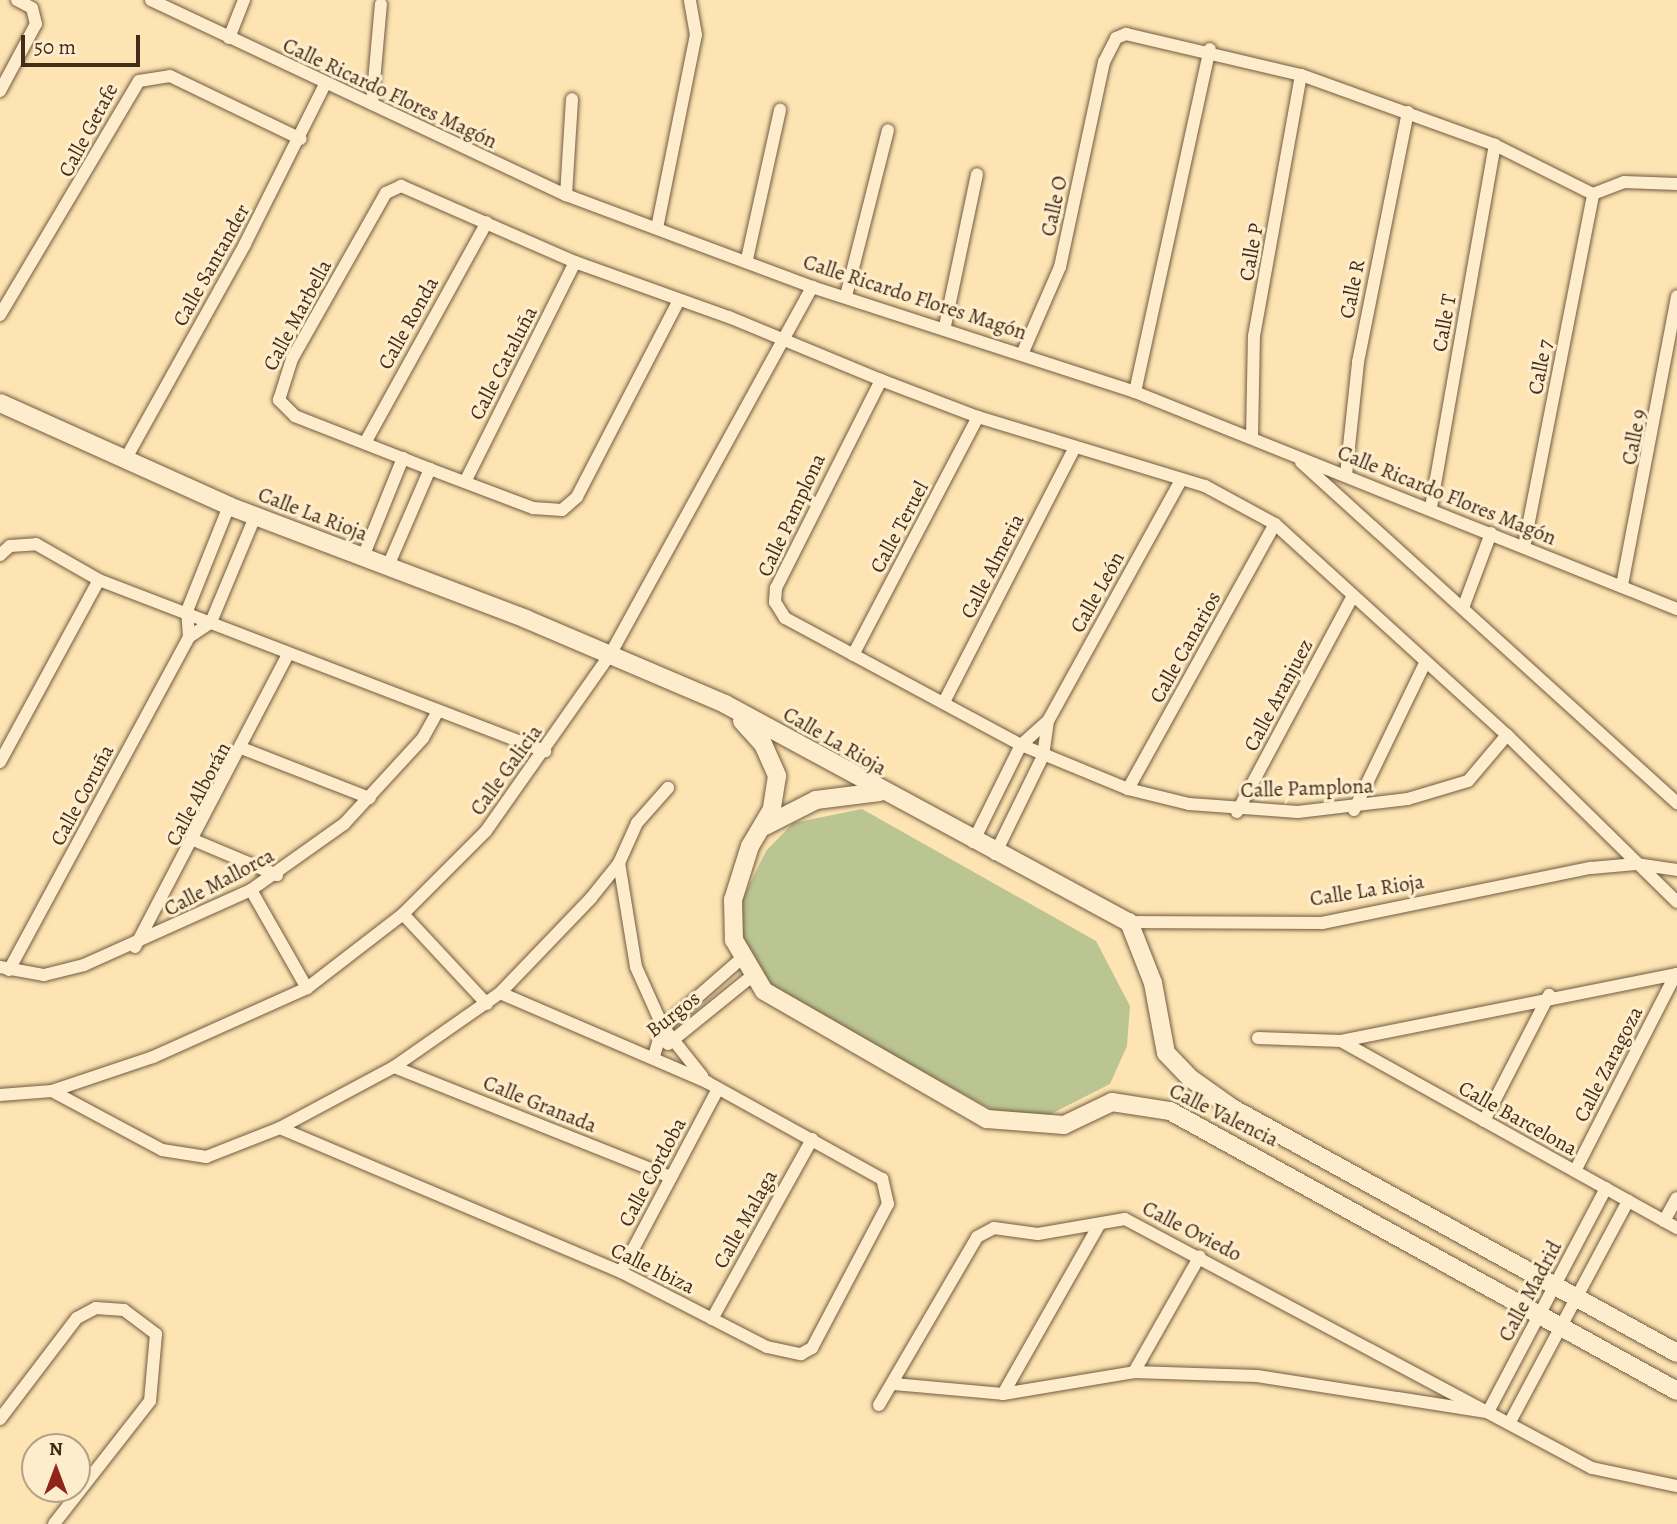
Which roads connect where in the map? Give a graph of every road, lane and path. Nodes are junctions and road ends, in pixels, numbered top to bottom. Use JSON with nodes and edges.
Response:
{"nodes":[{"id":1,"x":17,"y":0,"type":"edge"},
{"id":2,"x":151,"y":0,"type":"edge"},
{"id":3,"x":244,"y":0,"type":"edge"},
{"id":4,"x":690,"y":0,"type":"edge"},
{"id":5,"x":380,"y":4,"type":"dead end"},
{"id":6,"x":229,"y":38,"type":"junction"},
{"id":7,"x":1210,"y":48,"type":"junction"},
{"id":8,"x":1301,"y":75,"type":"junction"},
{"id":9,"x":325,"y":84,"type":"junction"},
{"id":10,"x":0,"y":91,"type":"edge"},
{"id":11,"x":572,"y":99,"type":"dead end"},
{"id":12,"x":372,"y":104,"type":"junction"},
{"id":13,"x":780,"y":110,"type":"dead end"},
{"id":14,"x":1408,"y":112,"type":"junction"},
{"id":15,"x":888,"y":130,"type":"dead end"},
{"id":16,"x":301,"y":139,"type":"junction"},
{"id":17,"x":1495,"y":145,"type":"junction"},
{"id":18,"x":977,"y":174,"type":"dead end"},
{"id":19,"x":1677,"y":184,"type":"edge"},
{"id":20,"x":1593,"y":194,"type":"junction"},
{"id":21,"x":566,"y":195,"type":"junction"},
{"id":22,"x":487,"y":222,"type":"junction"},
{"id":23,"x":657,"y":228,"type":"junction"},
{"id":24,"x":747,"y":259,"type":"junction"},
{"id":25,"x":575,"y":262,"type":"junction"},
{"id":26,"x":812,"y":287,"type":"junction"},
{"id":27,"x":846,"y":296,"type":"junction"},
{"id":28,"x":1677,"y":296,"type":"edge"},
{"id":29,"x":679,"y":300,"type":"junction"},
{"id":30,"x":0,"y":315,"type":"edge"},
{"id":31,"x":944,"y":326,"type":"junction"},
{"id":32,"x":783,"y":339,"type":"junction"},
{"id":33,"x":1023,"y":352,"type":"junction"},
{"id":34,"x":881,"y":380,"type":"junction"},
{"id":35,"x":1135,"y":392,"type":"junction"},
{"id":36,"x":0,"y":403,"type":"edge"},
{"id":37,"x":978,"y":417,"type":"junction"},
{"id":38,"x":1252,"y":436,"type":"junction"},
{"id":39,"x":365,"y":443,"type":"junction"},
{"id":40,"x":1075,"y":447,"type":"junction"},
{"id":41,"x":403,"y":458,"type":"junction"},
{"id":42,"x":1296,"y":458,"type":"junction"},
{"id":43,"x":125,"y":460,"type":"junction"},
{"id":44,"x":430,"y":469,"type":"junction"},
{"id":45,"x":1346,"y":475,"type":"junction"},
{"id":46,"x":465,"y":482,"type":"junction"},
{"id":47,"x":1180,"y":482,"type":"junction"},
{"id":48,"x":229,"y":506,"type":"junction"},
{"id":49,"x":1431,"y":507,"type":"junction"},
{"id":50,"x":256,"y":517,"type":"junction"},
{"id":51,"x":1275,"y":524,"type":"junction"},
{"id":52,"x":1491,"y":533,"type":"junction"},
{"id":53,"x":1524,"y":547,"type":"junction"},
{"id":54,"x":0,"y":555,"type":"edge"},
{"id":55,"x":363,"y":557,"type":"junction"},
{"id":56,"x":388,"y":566,"type":"junction"},
{"id":57,"x":99,"y":580,"type":"junction"},
{"id":58,"x":1622,"y":584,"type":"junction"},
{"id":59,"x":1353,"y":596,"type":"junction"},
{"id":60,"x":1463,"y":608,"type":"junction"},
{"id":61,"x":1677,"y":608,"type":"edge"},
{"id":62,"x":187,"y":611,"type":"junction"},
{"id":63,"x":211,"y":622,"type":"junction"},
{"id":64,"x":189,"y":638,"type":"junction"},
{"id":65,"x":611,"y":653,"type":"junction"},
{"id":66,"x":853,"y":655,"type":"junction"},
{"id":67,"x":287,"y":656,"type":"junction"},
{"id":68,"x":1425,"y":663,"type":"junction"},
{"id":69,"x":944,"y":702,"type":"junction"},
{"id":70,"x":724,"y":704,"type":"junction"},
{"id":71,"x":438,"y":711,"type":"junction"},
{"id":72,"x":1048,"y":721,"type":"junction"},
{"id":73,"x":1507,"y":735,"type":"junction"},
{"id":74,"x":1021,"y":745,"type":"junction"},
{"id":75,"x":244,"y":749,"type":"junction"},
{"id":76,"x":545,"y":751,"type":"junction"},
{"id":77,"x":1043,"y":756,"type":"junction"},
{"id":78,"x":0,"y":762,"type":"edge"},
{"id":79,"x":668,"y":788,"type":"dead end"},
{"id":80,"x":1128,"y":789,"type":"junction"},
{"id":81,"x":879,"y":792,"type":"junction"},
{"id":82,"x":370,"y":798,"type":"junction"},
{"id":83,"x":1677,"y":803,"type":"edge"},
{"id":84,"x":1354,"y":810,"type":"junction"},
{"id":85,"x":1237,"y":812,"type":"junction"},
{"id":86,"x":765,"y":825,"type":"junction"},
{"id":87,"x":196,"y":841,"type":"junction"},
{"id":88,"x":973,"y":842,"type":"junction"},
{"id":89,"x":995,"y":854,"type":"junction"},
{"id":90,"x":619,"y":863,"type":"junction"},
{"id":91,"x":1636,"y":864,"type":"junction"},
{"id":92,"x":1677,"y":870,"type":"edge"},
{"id":93,"x":277,"y":875,"type":"junction"},
{"id":94,"x":251,"y":890,"type":"junction"},
{"id":95,"x":1677,"y":902,"type":"edge"},
{"id":96,"x":403,"y":914,"type":"junction"},
{"id":97,"x":1129,"y":922,"type":"junction"},
{"id":98,"x":135,"y":947,"type":"junction"},
{"id":99,"x":741,"y":959,"type":"junction"},
{"id":100,"x":4,"y":969,"type":"edge"},
{"id":101,"x":1676,"y":974,"type":"edge"},
{"id":102,"x":752,"y":976,"type":"junction"},
{"id":103,"x":307,"y":988,"type":"junction"},
{"id":104,"x":500,"y":993,"type":"junction"},
{"id":105,"x":1549,"y":995,"type":"junction"},
{"id":106,"x":487,"y":1004,"type":"junction"},
{"id":107,"x":663,"y":1027,"type":"junction"},
{"id":108,"x":1258,"y":1038,"type":"dead end"},
{"id":109,"x":673,"y":1040,"type":"junction"},
{"id":110,"x":1341,"y":1041,"type":"junction"},
{"id":111,"x":654,"y":1056,"type":"junction"},
{"id":112,"x":394,"y":1067,"type":"junction"},
{"id":113,"x":707,"y":1082,"type":"junction"},
{"id":114,"x":52,"y":1091,"type":"junction"},
{"id":115,"x":717,"y":1091,"type":"junction"},
{"id":116,"x":0,"y":1095,"type":"edge"},
{"id":117,"x":1232,"y":1108,"type":"junction"},
{"id":118,"x":1484,"y":1121,"type":"junction"},
{"id":119,"x":280,"y":1128,"type":"junction"},
{"id":120,"x":1219,"y":1134,"type":"junction"},
{"id":121,"x":812,"y":1139,"type":"junction"},
{"id":122,"x":1575,"y":1171,"type":"junction"},
{"id":123,"x":671,"y":1177,"type":"junction"},
{"id":124,"x":1606,"y":1188,"type":"junction"},
{"id":125,"x":1677,"y":1198,"type":"edge"},
{"id":126,"x":1628,"y":1201,"type":"junction"},
{"id":127,"x":1664,"y":1221,"type":"junction"},
{"id":128,"x":1099,"y":1225,"type":"junction"},
{"id":129,"x":1677,"y":1228,"type":"edge"},
{"id":130,"x":1200,"y":1256,"type":"junction"},
{"id":131,"x":621,"y":1272,"type":"junction"},
{"id":132,"x":1554,"y":1287,"type":"junction"},
{"id":133,"x":1576,"y":1299,"type":"junction"},
{"id":134,"x":1540,"y":1313,"type":"junction"},
{"id":135,"x":712,"y":1319,"type":"junction"},
{"id":136,"x":1562,"y":1325,"type":"junction"},
{"id":137,"x":1677,"y":1353,"type":"edge"},
{"id":138,"x":1134,"y":1372,"type":"junction"},
{"id":139,"x":894,"y":1384,"type":"junction"},
{"id":140,"x":1677,"y":1391,"type":"edge"},
{"id":141,"x":1003,"y":1394,"type":"junction"},
{"id":142,"x":879,"y":1405,"type":"dead end"},
{"id":143,"x":1488,"y":1412,"type":"junction"},
{"id":144,"x":0,"y":1419,"type":"edge"},
{"id":145,"x":1510,"y":1422,"type":"junction"},
{"id":146,"x":1677,"y":1486,"type":"edge"},
{"id":147,"x":54,"y":1524,"type":"edge"}],
"edges":[{"from":1,"to":10,"type":"street"},
{"from":2,"to":6,"type":"street","name":"Calle Ricardo Flores Magón"},
{"from":3,"to":6,"type":"street"},
{"from":4,"to":23,"type":"street"},
{"from":5,"to":12,"type":"street"},
{"from":6,"to":9,"type":"street","name":"Calle Ricardo Flores Magón"},
{"from":7,"to":8,"type":"street"},
{"from":7,"to":33,"type":"street","name":"Calle O"},
{"from":7,"to":35,"type":"street"},
{"from":8,"to":14,"type":"street"},
{"from":8,"to":38,"type":"street","name":"Calle P"},
{"from":9,"to":12,"type":"street","name":"Calle Ricardo Flores Magón"},
{"from":9,"to":16,"type":"street","name":"Calle Santander"},
{"from":11,"to":21,"type":"street"},
{"from":12,"to":21,"type":"street","name":"Calle Ricardo Flores Magón"},
{"from":13,"to":24,"type":"street"},
{"from":14,"to":17,"type":"street"},
{"from":14,"to":45,"type":"street","name":"Calle R"},
{"from":15,"to":27,"type":"street"},
{"from":16,"to":30,"type":"street","name":"Calle Getafe"},
{"from":16,"to":43,"type":"street","name":"Calle Santander"},
{"from":17,"to":20,"type":"street"},
{"from":17,"to":49,"type":"street","name":"Calle T"},
{"from":18,"to":31,"type":"street"},
{"from":19,"to":20,"type":"street"},
{"from":20,"to":53,"type":"street","name":"Calle 7"},
{"from":21,"to":23,"type":"street","name":"Calle Ricardo Flores Magón"},
{"from":22,"to":25,"type":"street","name":"Calle Marbella"},
{"from":22,"to":39,"type":"street","name":"Calle Ronda"},
{"from":22,"to":39,"type":"street","name":"Calle Marbella"},
{"from":23,"to":24,"type":"street","name":"Calle Ricardo Flores Magón"},
{"from":24,"to":26,"type":"street","name":"Calle Ricardo Flores Magón"},
{"from":25,"to":29,"type":"street","name":"Calle Marbella"},
{"from":25,"to":46,"type":"street","name":"Calle Cataluña"},
{"from":26,"to":27,"type":"street","name":"Calle Ricardo Flores Magón"},
{"from":26,"to":32,"type":"street","name":"Calle Galicia"},
{"from":27,"to":31,"type":"street","name":"Calle Ricardo Flores Magón"},
{"from":28,"to":58,"type":"street","name":"Calle 9"},
{"from":29,"to":32,"type":"street","name":"Calle Marbella"},
{"from":29,"to":46,"type":"street","name":"Calle Marbella"},
{"from":31,"to":33,"type":"street","name":"Calle Ricardo Flores Magón"},
{"from":32,"to":34,"type":"street","name":"Calle Marbella"},
{"from":32,"to":65,"type":"street","name":"Calle Galicia"},
{"from":33,"to":35,"type":"street","name":"Calle Ricardo Flores Magón"},
{"from":34,"to":37,"type":"street"},
{"from":34,"to":66,"type":"street","name":"Calle Pamplona"},
{"from":35,"to":38,"type":"street","name":"Calle Ricardo Flores Magón"},
{"from":36,"to":43,"type":"street","name":"Calle La Rioja"},
{"from":37,"to":40,"type":"street"},
{"from":37,"to":66,"type":"street","name":"Calle Teruel"},
{"from":38,"to":42,"type":"street","name":"Calle Ricardo Flores Magón"},
{"from":39,"to":41,"type":"street","name":"Calle Marbella"},
{"from":40,"to":47,"type":"street"},
{"from":40,"to":69,"type":"street","name":"Calle Almeria"},
{"from":41,"to":44,"type":"street","name":"Calle Marbella"},
{"from":41,"to":55,"type":"street"},
{"from":42,"to":45,"type":"street","name":"Calle Ricardo Flores Magón"},
{"from":42,"to":60,"type":"street"},
{"from":43,"to":48,"type":"street","name":"Calle La Rioja"},
{"from":44,"to":46,"type":"street","name":"Calle Marbella"},
{"from":44,"to":56,"type":"street"},
{"from":45,"to":49,"type":"street","name":"Calle Ricardo Flores Magón"},
{"from":47,"to":51,"type":"street"},
{"from":47,"to":72,"type":"street","name":"Calle León"},
{"from":48,"to":50,"type":"street","name":"Calle La Rioja"},
{"from":48,"to":62,"type":"street"},
{"from":49,"to":52,"type":"street","name":"Calle Ricardo Flores Magón"},
{"from":50,"to":55,"type":"street","name":"Calle La Rioja"},
{"from":50,"to":63,"type":"street"},
{"from":51,"to":59,"type":"street"},
{"from":51,"to":80,"type":"street","name":"Calle Canarios"},
{"from":52,"to":53,"type":"street","name":"Calle Ricardo Flores Magón"},
{"from":52,"to":60,"type":"street"},
{"from":53,"to":58,"type":"street","name":"Calle Ricardo Flores Magón"},
{"from":54,"to":57,"type":"street"},
{"from":55,"to":56,"type":"street","name":"Calle La Rioja"},
{"from":56,"to":65,"type":"street","name":"Calle La Rioja"},
{"from":57,"to":62,"type":"street"},
{"from":57,"to":78,"type":"street"},
{"from":58,"to":61,"type":"street","name":"Calle Ricardo Flores Magón"},
{"from":59,"to":68,"type":"street"},
{"from":59,"to":85,"type":"street","name":"Calle Aranjuez"},
{"from":60,"to":83,"type":"street"},
{"from":62,"to":63,"type":"street"},
{"from":62,"to":64,"type":"street"},
{"from":63,"to":64,"type":"street","name":"Calle Coruña"},
{"from":63,"to":67,"type":"street"},
{"from":64,"to":100,"type":"street","name":"Calle Coruña"},
{"from":65,"to":70,"type":"street","name":"Calle La Rioja"},
{"from":65,"to":76,"type":"street","name":"Calle Galicia"},
{"from":66,"to":69,"type":"street","name":"Calle Pamplona"},
{"from":67,"to":71,"type":"street"},
{"from":67,"to":75,"type":"street","name":"Calle Alborán"},
{"from":68,"to":73,"type":"street"},
{"from":68,"to":84,"type":"street"},
{"from":69,"to":74,"type":"street","name":"Calle Pamplona"},
{"from":70,"to":81,"type":"street","name":"Calle La Rioja"},
{"from":70,"to":86,"type":"street","name":"Calle Valencia"},
{"from":71,"to":76,"type":"street"},
{"from":71,"to":82,"type":"street","name":"Calle Mallorca"},
{"from":72,"to":74,"type":"street","name":"Calle León"},
{"from":72,"to":77,"type":"street","name":"Calle León"},
{"from":73,"to":84,"type":"street","name":"Calle Pamplona"},
{"from":73,"to":91,"type":"street"},
{"from":74,"to":77,"type":"street","name":"Calle Pamplona"},
{"from":74,"to":88,"type":"street","name":"Calle León"},
{"from":75,"to":82,"type":"street"},
{"from":75,"to":87,"type":"street","name":"Calle Alborán"},
{"from":76,"to":96,"type":"street","name":"Calle Galicia"},
{"from":77,"to":80,"type":"street","name":"Calle Pamplona"},
{"from":77,"to":89,"type":"street","name":"Calle León"},
{"from":79,"to":90,"type":"street"},
{"from":80,"to":85,"type":"street","name":"Calle Pamplona"},
{"from":81,"to":86,"type":"street"},
{"from":81,"to":88,"type":"street","name":"Calle La Rioja"},
{"from":82,"to":93,"type":"street","name":"Calle Mallorca"},
{"from":84,"to":85,"type":"street","name":"Calle Pamplona"},
{"from":86,"to":99,"type":"street","name":"Calle Valencia"},
{"from":87,"to":93,"type":"street"},
{"from":87,"to":98,"type":"street","name":"Calle Alborán"},
{"from":88,"to":89,"type":"street","name":"Calle La Rioja"},
{"from":89,"to":97,"type":"street","name":"Calle La Rioja"},
{"from":90,"to":104,"type":"street"},
{"from":90,"to":107,"type":"street"},
{"from":91,"to":92,"type":"street","name":"Calle La Rioja"},
{"from":91,"to":95,"type":"street"},
{"from":91,"to":97,"type":"street","name":"Calle La Rioja"},
{"from":93,"to":94,"type":"street","name":"Calle Mallorca"},
{"from":94,"to":98,"type":"street","name":"Calle Mallorca"},
{"from":94,"to":103,"type":"street"},
{"from":96,"to":103,"type":"street","name":"Calle Galicia"},
{"from":96,"to":106,"type":"street"},
{"from":97,"to":117,"type":"street","name":"Calle Valencia"},
{"from":98,"to":100,"type":"street","name":"Calle Mallorca"},
{"from":99,"to":102,"type":"street","name":"Calle Valencia"},
{"from":99,"to":107,"type":"street","name":"Burgos"},
{"from":101,"to":105,"type":"street","name":"Calle Barcelona"},
{"from":101,"to":122,"type":"street","name":"Calle Zaragoza"},
{"from":102,"to":109,"type":"street","name":"Burgos"},
{"from":102,"to":120,"type":"street","name":"Calle Valencia"},
{"from":103,"to":114,"type":"street","name":"Calle Galicia"},
{"from":104,"to":106,"type":"street"},
{"from":104,"to":111,"type":"street"},
{"from":105,"to":110,"type":"street","name":"Calle Barcelona"},
{"from":105,"to":118,"type":"street"},
{"from":106,"to":112,"type":"street"},
{"from":107,"to":109,"type":"street"},
{"from":107,"to":111,"type":"street","name":"Burgos"},
{"from":108,"to":110,"type":"street","name":"Calle Barcelona"},
{"from":109,"to":111,"type":"street","name":"Burgos"},
{"from":109,"to":113,"type":"street"},
{"from":110,"to":118,"type":"street","name":"Calle Barcelona"},
{"from":111,"to":113,"type":"street"},
{"from":112,"to":119,"type":"street"},
{"from":112,"to":123,"type":"street","name":"Calle Granada"},
{"from":113,"to":115,"type":"street","name":"Calle Ibiza"},
{"from":114,"to":116,"type":"street","name":"Calle Galicia"},
{"from":114,"to":119,"type":"street"},
{"from":115,"to":121,"type":"street","name":"Calle Ibiza"},
{"from":115,"to":123,"type":"street","name":"Calle Cordoba"},
{"from":117,"to":120,"type":"street"},
{"from":117,"to":132,"type":"street","name":"Calle Valencia"},
{"from":118,"to":122,"type":"street","name":"Calle Barcelona"},
{"from":119,"to":131,"type":"street","name":"Calle Ibiza"},
{"from":120,"to":134,"type":"street","name":"Calle Valencia"},
{"from":121,"to":135,"type":"street","name":"Calle Malaga"},
{"from":121,"to":135,"type":"street","name":"Calle Ibiza"},
{"from":122,"to":124,"type":"street","name":"Calle Barcelona"},
{"from":123,"to":131,"type":"street","name":"Calle Cordoba"},
{"from":124,"to":126,"type":"street","name":"Calle Barcelona"},
{"from":124,"to":132,"type":"street","name":"Calle Madrid"},
{"from":125,"to":127,"type":"street"},
{"from":126,"to":127,"type":"street","name":"Calle Barcelona"},
{"from":126,"to":133,"type":"street","name":"Calle Madrid"},
{"from":127,"to":129,"type":"street","name":"Calle Barcelona"},
{"from":128,"to":130,"type":"street","name":"Calle Oviedo"},
{"from":128,"to":139,"type":"street","name":"Calle Oviedo"},
{"from":128,"to":141,"type":"street"},
{"from":130,"to":138,"type":"street"},
{"from":130,"to":143,"type":"street","name":"Calle Oviedo"},
{"from":131,"to":135,"type":"street","name":"Calle Ibiza"},
{"from":132,"to":133,"type":"street","name":"Calle Valencia"},
{"from":132,"to":134,"type":"street","name":"Calle Madrid"},
{"from":133,"to":136,"type":"street","name":"Calle Madrid"},
{"from":133,"to":137,"type":"street","name":"Calle Valencia"},
{"from":134,"to":136,"type":"street","name":"Calle Valencia"},
{"from":134,"to":143,"type":"street","name":"Calle Madrid"},
{"from":136,"to":140,"type":"street","name":"Calle Valencia"},
{"from":136,"to":145,"type":"street","name":"Calle Madrid"},
{"from":138,"to":141,"type":"street","name":"Calle Oviedo"},
{"from":138,"to":143,"type":"street","name":"Calle Oviedo"},
{"from":139,"to":141,"type":"street","name":"Calle Oviedo"},
{"from":139,"to":142,"type":"street","name":"Calle Oviedo"},
{"from":143,"to":145,"type":"street","name":"Calle Oviedo"},
{"from":144,"to":147,"type":"street"},
{"from":145,"to":146,"type":"street","name":"Calle Oviedo"}]}
